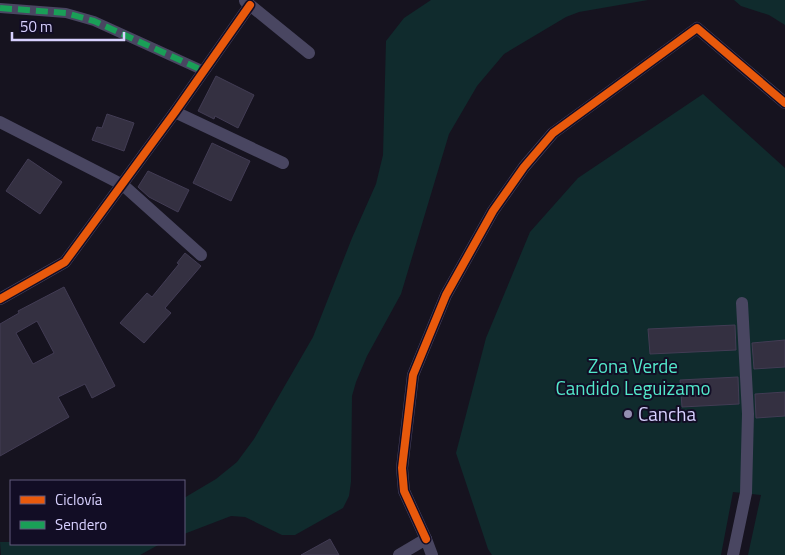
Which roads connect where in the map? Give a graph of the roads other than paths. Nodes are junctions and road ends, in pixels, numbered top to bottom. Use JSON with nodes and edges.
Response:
{"nodes":[{"id":1,"x":247,"y":2,"type":"edge"},
{"id":2,"x":0,"y":8,"type":"edge"},
{"id":3,"x":309,"y":53,"type":"dead end"},
{"id":4,"x":204,"y":71,"type":"junction"},
{"id":5,"x":785,"y":103,"type":"edge"},
{"id":6,"x":175,"y":112,"type":"junction"},
{"id":7,"x":0,"y":122,"type":"edge"},
{"id":8,"x":283,"y":163,"type":"dead end"},
{"id":9,"x":123,"y":185,"type":"junction"},
{"id":10,"x":201,"y":255,"type":"dead end"},
{"id":11,"x":0,"y":299,"type":"edge"},
{"id":12,"x":742,"y":303,"type":"dead end"},
{"id":13,"x":426,"y":539,"type":"junction"},
{"id":14,"x":399,"y":555,"type":"edge"},
{"id":15,"x":432,"y":555,"type":"edge"},
{"id":16,"x":733,"y":555,"type":"edge"}],
"edges":[{"from":1,"to":3,"type":"street"},
{"from":1,"to":4,"type":"street"},
{"from":2,"to":4,"type":"street"},
{"from":4,"to":6,"type":"street"},
{"from":5,"to":13,"type":"street"},
{"from":6,"to":8,"type":"street"},
{"from":6,"to":9,"type":"street"},
{"from":7,"to":9,"type":"street"},
{"from":9,"to":10,"type":"street"},
{"from":9,"to":11,"type":"street"},
{"from":12,"to":16,"type":"street"},
{"from":13,"to":14,"type":"street"},
{"from":13,"to":15,"type":"street"}]}
